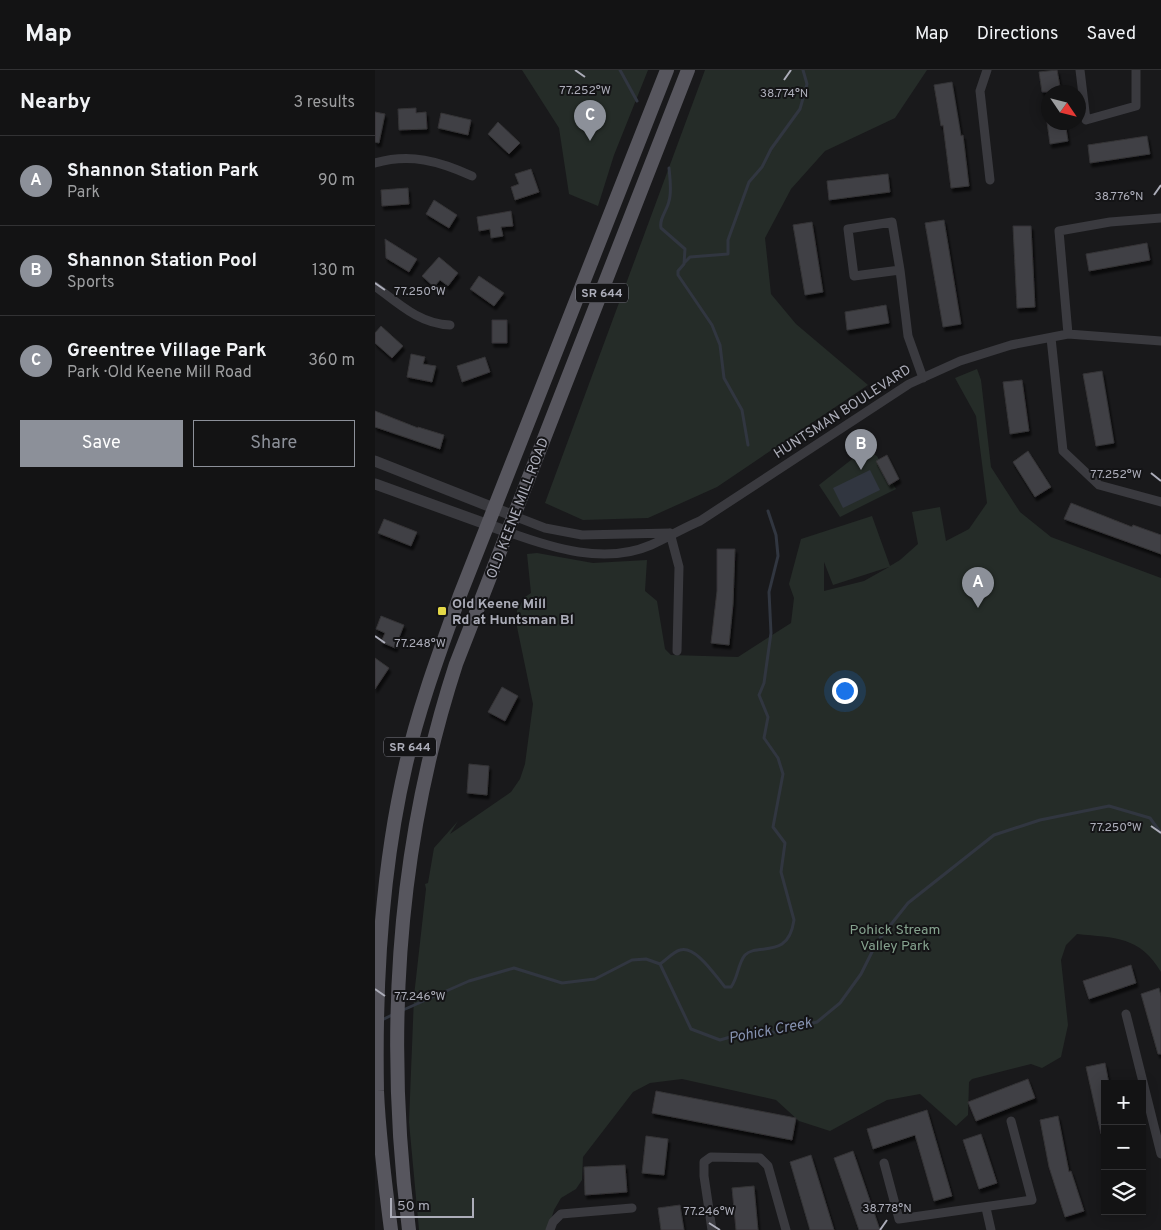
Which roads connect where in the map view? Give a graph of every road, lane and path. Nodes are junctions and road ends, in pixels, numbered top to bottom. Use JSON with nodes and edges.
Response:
{"nodes":[{"id":1,"x":667,"y":70,"type":"edge"},
{"id":2,"x":688,"y":70,"type":"edge"},
{"id":3,"x":987,"y":70,"type":"edge"},
{"id":4,"x":1080,"y":70,"type":"edge"},
{"id":5,"x":1136,"y":70,"type":"edge"},
{"id":6,"x":375,"y":163,"type":"edge"},
{"id":7,"x":472,"y":176,"type":"dead end"},
{"id":8,"x":990,"y":180,"type":"dead end"},
{"id":9,"x":1161,"y":218,"type":"edge"},
{"id":10,"x":900,"y":270,"type":"junction"},
{"id":11,"x":375,"y":286,"type":"edge"},
{"id":12,"x":450,"y":325,"type":"dead end"},
{"id":13,"x":1068,"y":334,"type":"junction"},
{"id":14,"x":1051,"y":338,"type":"junction"},
{"id":15,"x":1161,"y":341,"type":"edge"},
{"id":16,"x":923,"y":378,"type":"junction"},
{"id":17,"x":375,"y":462,"type":"edge"},
{"id":18,"x":375,"y":484,"type":"edge"},
{"id":19,"x":1161,"y":502,"type":"edge"},
{"id":20,"x":494,"y":508,"type":"junction"},
{"id":21,"x":514,"y":516,"type":"junction"},
{"id":22,"x":487,"y":524,"type":"junction"},
{"id":23,"x":508,"y":532,"type":"junction"},
{"id":24,"x":670,"y":533,"type":"junction"},
{"id":25,"x":677,"y":651,"type":"dead end"},
{"id":26,"x":1126,"y":1014,"type":"dead end"},
{"id":27,"x":1011,"y":1122,"type":"dead end"},
{"id":28,"x":1161,"y":1154,"type":"edge"},
{"id":29,"x":884,"y":1163,"type":"dead end"},
{"id":30,"x":632,"y":1208,"type":"dead end"},
{"id":31,"x":986,"y":1208,"type":"junction"},
{"id":32,"x":391,"y":1230,"type":"edge"},
{"id":33,"x":409,"y":1230,"type":"edge"},
{"id":34,"x":550,"y":1230,"type":"edge"},
{"id":35,"x":712,"y":1230,"type":"edge"},
{"id":36,"x":786,"y":1230,"type":"edge"},
{"id":37,"x":991,"y":1230,"type":"edge"}],
"edges":[{"from":1,"to":20,"type":"main road","name":"OLD KEENE MILL ROAD","number":"SR 644"},
{"from":2,"to":21,"type":"main road","name":"OLD KEENE MILL ROAD","number":"SR 644"},
{"from":3,"to":8,"type":"street"},
{"from":4,"to":5,"type":"street"},
{"from":6,"to":7,"type":"street"},
{"from":9,"to":13,"type":"street"},
{"from":10,"to":10,"type":"street"},
{"from":10,"to":16,"type":"street"},
{"from":11,"to":12,"type":"street"},
{"from":13,"to":14,"type":"street","name":"HUNTSMAN BOULEVARD"},
{"from":13,"to":15,"type":"street","name":"HUNTSMAN BOULEVARD"},
{"from":14,"to":16,"type":"street","name":"HUNTSMAN BOULEVARD"},
{"from":14,"to":19,"type":"street"},
{"from":16,"to":24,"type":"street","name":"HUNTSMAN BOULEVARD"},
{"from":17,"to":20,"type":"street","name":"HUNTSMAN BOULEVARD"},
{"from":18,"to":22,"type":"street","name":"HUNTSMAN BOULEVARD"},
{"from":20,"to":21,"type":"street","name":"HUNTSMAN BOULEVARD"},
{"from":20,"to":22,"type":"main road","name":"OLD KEENE MILL ROAD","number":"SR 644"},
{"from":21,"to":23,"type":"main road","name":"OLD KEENE MILL ROAD","number":"SR 644"},
{"from":21,"to":24,"type":"street","name":"HUNTSMAN BOULEVARD"},
{"from":22,"to":23,"type":"street","name":"HUNTSMAN BOULEVARD"},
{"from":22,"to":32,"type":"main road","name":"OLD KEENE MILL ROAD","number":"SR 644"},
{"from":23,"to":24,"type":"street","name":"HUNTSMAN BOULEVARD"},
{"from":23,"to":33,"type":"main road","name":"OLD KEENE MILL ROAD","number":"SR 644"},
{"from":24,"to":25,"type":"street"},
{"from":26,"to":28,"type":"street"},
{"from":27,"to":31,"type":"street"},
{"from":29,"to":31,"type":"street"},
{"from":30,"to":34,"type":"street"},
{"from":31,"to":37,"type":"street"},
{"from":35,"to":36,"type":"street"}]}
